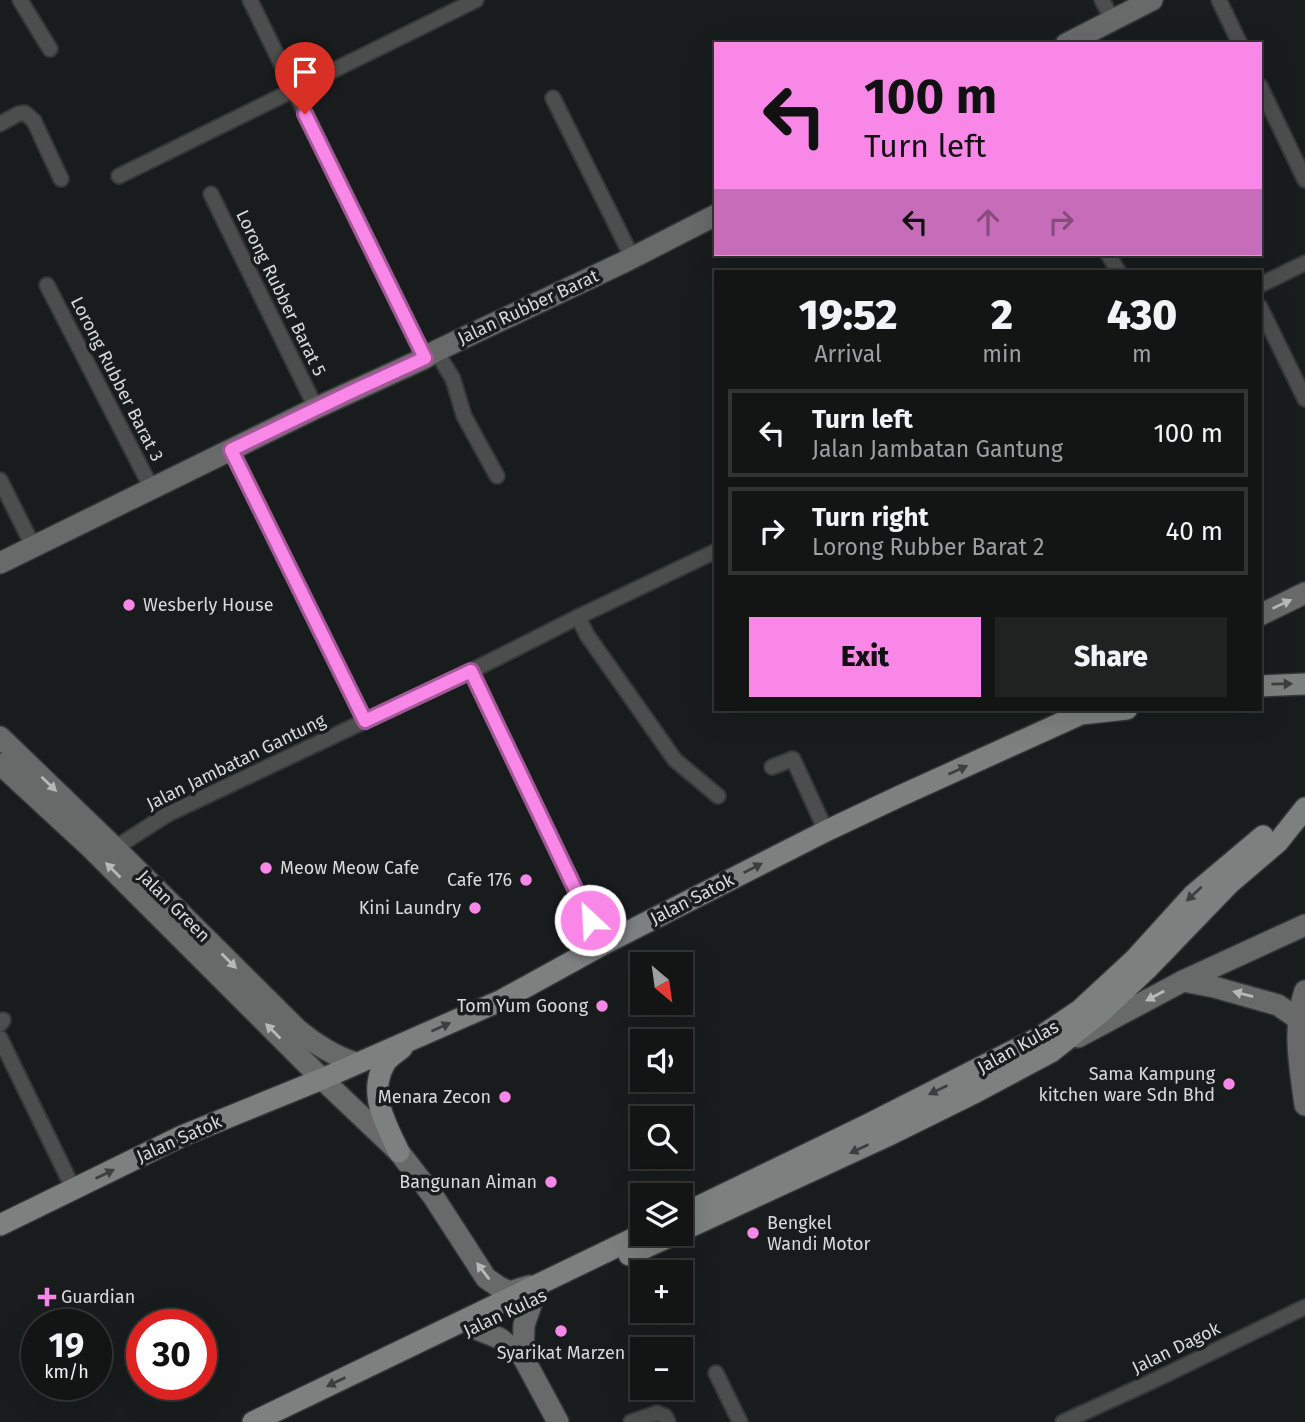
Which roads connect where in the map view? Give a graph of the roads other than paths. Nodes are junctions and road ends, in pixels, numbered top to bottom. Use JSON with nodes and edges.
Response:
{"nodes":[{"id":1,"x":20,"y":0,"type":"edge"},
{"id":2,"x":250,"y":0,"type":"edge"},
{"id":3,"x":476,"y":0,"type":"edge"},
{"id":4,"x":1102,"y":0,"type":"edge"},
{"id":5,"x":1152,"y":0,"type":"edge"},
{"id":6,"x":1219,"y":0,"type":"edge"},
{"id":7,"x":1112,"y":19,"type":"junction"},
{"id":8,"x":1070,"y":42,"type":"edge"},
{"id":9,"x":1239,"y":42,"type":"edge"},
{"id":10,"x":50,"y":49,"type":"dead end"},
{"id":11,"x":293,"y":89,"type":"junction"},
{"id":12,"x":1262,"y":90,"type":"edge"},
{"id":13,"x":553,"y":98,"type":"dead end"},
{"id":14,"x":0,"y":124,"type":"edge"},
{"id":15,"x":119,"y":176,"type":"dead end"},
{"id":16,"x":61,"y":178,"type":"dead end"},
{"id":17,"x":1305,"y":180,"type":"edge"},
{"id":18,"x":211,"y":194,"type":"dead end"},
{"id":19,"x":714,"y":216,"type":"edge"},
{"id":20,"x":632,"y":257,"type":"junction"},
{"id":21,"x":1305,"y":263,"type":"edge"},
{"id":22,"x":1262,"y":284,"type":"edge"},
{"id":23,"x":47,"y":285,"type":"dead end"},
{"id":24,"x":1262,"y":311,"type":"edge"},
{"id":25,"x":431,"y":354,"type":"junction"},
{"id":26,"x":1305,"y":399,"type":"edge"},
{"id":27,"x":316,"y":408,"type":"junction"},
{"id":28,"x":231,"y":450,"type":"junction"},
{"id":29,"x":497,"y":477,"type":"dead end"},
{"id":30,"x":0,"y":480,"type":"edge"},
{"id":31,"x":152,"y":489,"type":"junction"},
{"id":32,"x":34,"y":548,"type":"junction"},
{"id":33,"x":714,"y":552,"type":"edge"},
{"id":34,"x":0,"y":563,"type":"edge"},
{"id":35,"x":1305,"y":593,"type":"edge"},
{"id":36,"x":1262,"y":614,"type":"edge"},
{"id":37,"x":578,"y":617,"type":"junction"},
{"id":38,"x":471,"y":671,"type":"junction"},
{"id":39,"x":1305,"y":684,"type":"edge"},
{"id":40,"x":1262,"y":686,"type":"edge"},
{"id":41,"x":1080,"y":711,"type":"edge"},
{"id":42,"x":365,"y":721,"type":"junction"},
{"id":43,"x":0,"y":737,"type":"edge"},
{"id":44,"x":0,"y":764,"type":"edge"},
{"id":45,"x":772,"y":767,"type":"dead end"},
{"id":46,"x":719,"y":796,"type":"dead end"},
{"id":47,"x":1305,"y":807,"type":"edge"},
{"id":48,"x":826,"y":831,"type":"junction"},
{"id":49,"x":115,"y":848,"type":"junction"},
{"id":50,"x":1305,"y":925,"type":"edge"},
{"id":51,"x":602,"y":945,"type":"junction"},
{"id":52,"x":1183,"y":981,"type":"junction"},
{"id":53,"x":1305,"y":991,"type":"edge"},
{"id":54,"x":1298,"y":1018,"type":"junction"},
{"id":55,"x":0,"y":1038,"type":"edge"},
{"id":56,"x":411,"y":1040,"type":"junction"},
{"id":57,"x":1051,"y":1052,"type":"junction"},
{"id":58,"x":356,"y":1063,"type":"junction"},
{"id":59,"x":322,"y":1079,"type":"junction"},
{"id":60,"x":1305,"y":1105,"type":"edge"},
{"id":61,"x":399,"y":1152,"type":"junction"},
{"id":62,"x":74,"y":1190,"type":"junction"},
{"id":63,"x":693,"y":1209,"type":"edge"},
{"id":64,"x":693,"y":1225,"type":"edge"},
{"id":65,"x":0,"y":1226,"type":"edge"},
{"id":66,"x":630,"y":1241,"type":"edge"},
{"id":67,"x":646,"y":1246,"type":"edge"},
{"id":68,"x":537,"y":1291,"type":"junction"},
{"id":69,"x":1305,"y":1307,"type":"edge"},
{"id":70,"x":474,"y":1328,"type":"junction"},
{"id":71,"x":523,"y":1357,"type":"junction"},
{"id":72,"x":370,"y":1366,"type":"junction"},
{"id":73,"x":716,"y":1373,"type":"dead end"},
{"id":74,"x":286,"y":1415,"type":"edge"},
{"id":75,"x":253,"y":1422,"type":"edge"},
{"id":76,"x":558,"y":1422,"type":"edge"},
{"id":77,"x":631,"y":1422,"type":"edge"},
{"id":78,"x":668,"y":1422,"type":"edge"},
{"id":79,"x":740,"y":1422,"type":"edge"},
{"id":80,"x":1063,"y":1422,"type":"edge"}],
"edges":[{"from":1,"to":10,"type":"street"},
{"from":2,"to":11,"type":"street"},
{"from":3,"to":11,"type":"street"},
{"from":4,"to":7,"type":"street"},
{"from":5,"to":7,"type":"main road"},
{"from":6,"to":9,"type":"street"},
{"from":7,"to":8,"type":"main road"},
{"from":11,"to":15,"type":"street"},
{"from":11,"to":25,"type":"street"},
{"from":12,"to":17,"type":"street"},
{"from":13,"to":20,"type":"street"},
{"from":14,"to":16,"type":"street"},
{"from":18,"to":27,"type":"street","name":"Lorong Rubber Barat 5"},
{"from":19,"to":20,"type":"main road","name":"Jalan Rubber Barat"},
{"from":20,"to":25,"type":"main road","name":"Jalan Rubber Barat"},
{"from":21,"to":22,"type":"street"},
{"from":23,"to":31,"type":"street","name":"Lorong Rubber Barat 3"},
{"from":24,"to":26,"type":"street"},
{"from":25,"to":27,"type":"main road","name":"Jalan Rubber Barat"},
{"from":25,"to":29,"type":"street"},
{"from":27,"to":28,"type":"main road","name":"Jalan Rubber Barat"},
{"from":28,"to":31,"type":"main road","name":"Jalan Rubber Barat"},
{"from":28,"to":42,"type":"street"},
{"from":30,"to":32,"type":"street"},
{"from":31,"to":32,"type":"main road","name":"Jalan Rubber Barat"},
{"from":32,"to":34,"type":"main road","name":"Jalan Rubber Barat"},
{"from":33,"to":37,"type":"street","name":"Jalan Jambatan Gantung"},
{"from":36,"to":35,"type":"main road","one_way":true},
{"from":37,"to":38,"type":"street","name":"Jalan Jambatan Gantung"},
{"from":37,"to":46,"type":"street"},
{"from":38,"to":42,"type":"street","name":"Jalan Jambatan Gantung"},
{"from":38,"to":51,"type":"street"},
{"from":40,"to":39,"type":"main road","one_way":true},
{"from":48,"to":41,"type":"main road","name":"Jalan Satok","one_way":true},
{"from":42,"to":49,"type":"street","name":"Jalan Jambatan Gantung"},
{"from":43,"to":49,"type":"main road","name":"Jalan Green","one_way":true},
{"from":59,"to":44,"type":"main road","name":"Jalan Green","one_way":true},
{"from":45,"to":48,"type":"street"},
{"from":47,"to":57,"type":"main road","name":"Jalan Kulas"},
{"from":47,"to":63,"type":"main road","name":"Jalan Kulas","one_way":true},
{"from":51,"to":48,"type":"main road","name":"Jalan Satok","one_way":true},
{"from":49,"to":58,"type":"main road","name":"Jalan Green","one_way":true},
{"from":50,"to":52,"type":"main road","name":"Jalan Kulas"},
{"from":56,"to":51,"type":"main road","name":"Jalan Satok","one_way":true},
{"from":54,"to":52,"type":"main road","one_way":true},
{"from":52,"to":57,"type":"main road","name":"Jalan Kulas","one_way":true},
{"from":53,"to":54,"type":"main road"},
{"from":54,"to":60,"type":"main road"},
{"from":55,"to":62,"type":"street"},
{"from":56,"to":58,"type":"main road","name":"Jalan Satok"},
{"from":56,"to":61,"type":"main road"},
{"from":57,"to":64,"type":"main road","name":"Jalan Kulas","one_way":true},
{"from":58,"to":59,"type":"main road","name":"Jalan Satok"},
{"from":59,"to":61,"type":"main road","name":"Jalan Green"},
{"from":62,"to":59,"type":"main road","name":"Jalan Satok","one_way":true},
{"from":68,"to":61,"type":"main road","name":"Jalan Green","one_way":true},
{"from":62,"to":65,"type":"main road","name":"Jalan Satok"},
{"from":66,"to":68,"type":"main road","name":"Jalan Kulas"},
{"from":67,"to":68,"type":"main road","name":"Jalan Kulas"},
{"from":68,"to":70,"type":"main road","name":"Jalan Kulas"},
{"from":68,"to":71,"type":"main road"},
{"from":68,"to":72,"type":"main road","name":"Jalan Kulas"},
{"from":69,"to":80,"type":"street","name":"Jalan Dagok"},
{"from":70,"to":71,"type":"main road"},
{"from":70,"to":72,"type":"main road","name":"Jalan Kulas"},
{"from":71,"to":76,"type":"main road"},
{"from":72,"to":74,"type":"main road","name":"Jalan Kulas","one_way":true},
{"from":73,"to":79,"type":"street"},
{"from":74,"to":75,"type":"main road","name":"Jalan Kulas"},
{"from":77,"to":78,"type":"street"}]}
